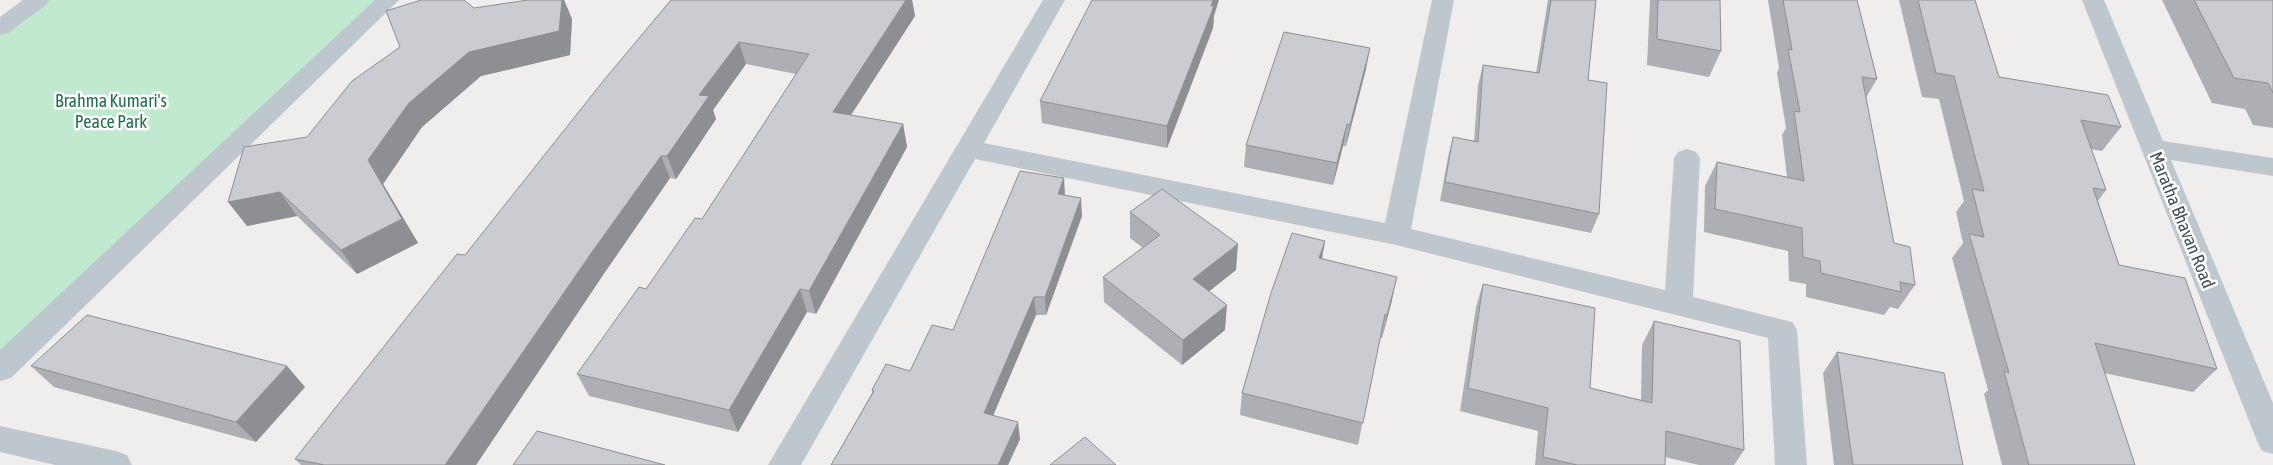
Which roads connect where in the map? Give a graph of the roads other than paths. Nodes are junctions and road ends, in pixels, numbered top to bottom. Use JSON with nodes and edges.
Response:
{"nodes":[{"id":1,"x":38,"y":0,"type":"edge"},
{"id":2,"x":388,"y":0,"type":"edge"},
{"id":3,"x":1054,"y":0,"type":"edge"},
{"id":4,"x":1443,"y":0,"type":"edge"},
{"id":5,"x":2093,"y":0,"type":"edge"},
{"id":6,"x":0,"y":28,"type":"edge"},
{"id":7,"x":2152,"y":148,"type":"junction"},
{"id":8,"x":968,"y":149,"type":"junction"},
{"id":9,"x":1687,"y":158,"type":"dead end"},
{"id":10,"x":2273,"y":167,"type":"edge"},
{"id":11,"x":1396,"y":235,"type":"junction"},
{"id":12,"x":1678,"y":304,"type":"junction"},
{"id":13,"x":0,"y":369,"type":"edge"},
{"id":14,"x":0,"y":439,"type":"edge"},
{"id":15,"x":2273,"y":441,"type":"edge"},
{"id":16,"x":116,"y":465,"type":"edge"},
{"id":17,"x":784,"y":465,"type":"edge"},
{"id":18,"x":1792,"y":465,"type":"edge"}],
"edges":[{"from":1,"to":6,"type":"street"},
{"from":2,"to":13,"type":"street"},
{"from":3,"to":8,"type":"street"},
{"from":4,"to":11,"type":"street"},
{"from":5,"to":7,"type":"street","name":"Maratha Bhavan Road"},
{"from":7,"to":10,"type":"street"},
{"from":7,"to":15,"type":"street","name":"Maratha Bhavan Road"},
{"from":8,"to":11,"type":"street"},
{"from":8,"to":17,"type":"street"},
{"from":9,"to":12,"type":"street"},
{"from":11,"to":12,"type":"street"},
{"from":12,"to":18,"type":"street"},
{"from":14,"to":16,"type":"street"}]}
